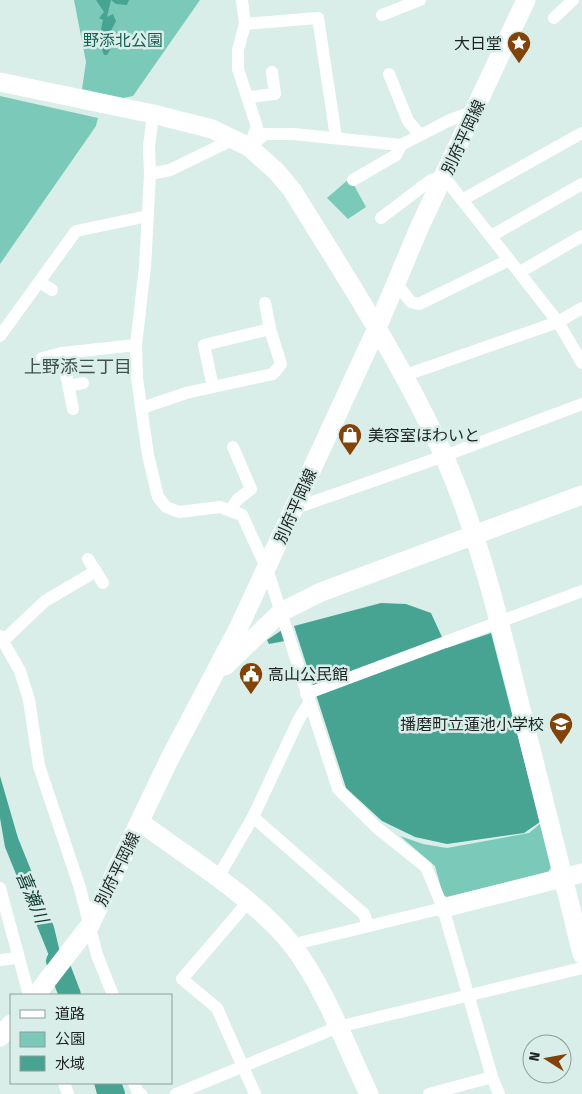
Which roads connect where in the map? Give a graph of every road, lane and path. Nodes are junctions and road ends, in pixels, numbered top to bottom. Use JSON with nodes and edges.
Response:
{"nodes":[{"id":1,"x":242,"y":0,"type":"edge"},
{"id":2,"x":420,"y":0,"type":"edge"},
{"id":3,"x":526,"y":0,"type":"edge"},
{"id":4,"x":573,"y":0,"type":"edge"},
{"id":5,"x":382,"y":16,"type":"dead end"},
{"id":6,"x":554,"y":18,"type":"dead end"},
{"id":7,"x":245,"y":24,"type":"junction"},
{"id":8,"x":272,"y":72,"type":"dead end"},
{"id":9,"x":389,"y":74,"type":"dead end"},
{"id":10,"x":0,"y":82,"type":"edge"},
{"id":11,"x":249,"y":97,"type":"junction"},
{"id":12,"x":475,"y":111,"type":"junction"},
{"id":13,"x":153,"y":114,"type":"junction"},
{"id":14,"x":582,"y":133,"type":"edge"},
{"id":15,"x":420,"y":135,"type":"junction"},
{"id":16,"x":336,"y":137,"type":"junction"},
{"id":17,"x":241,"y":143,"type":"junction"},
{"id":18,"x":401,"y":145,"type":"junction"},
{"id":19,"x":150,"y":174,"type":"junction"},
{"id":20,"x":444,"y":177,"type":"junction"},
{"id":21,"x":353,"y":180,"type":"dead end"},
{"id":22,"x":582,"y":184,"type":"edge"},
{"id":23,"x":462,"y":200,"type":"junction"},
{"id":24,"x":148,"y":216,"type":"junction"},
{"id":25,"x":381,"y":218,"type":"dead end"},
{"id":26,"x":491,"y":236,"type":"junction"},
{"id":27,"x":582,"y":236,"type":"edge"},
{"id":28,"x":509,"y":260,"type":"junction"},
{"id":29,"x":520,"y":272,"type":"junction"},
{"id":30,"x":40,"y":282,"type":"junction"},
{"id":31,"x":396,"y":283,"type":"junction"},
{"id":32,"x":52,"y":290,"type":"dead end"},
{"id":33,"x":264,"y":303,"type":"dead end"},
{"id":34,"x":582,"y":308,"type":"edge"},
{"id":35,"x":558,"y":322,"type":"junction"},
{"id":36,"x":377,"y":328,"type":"junction"},
{"id":37,"x":270,"y":329,"type":"junction"},
{"id":38,"x":0,"y":336,"type":"edge"},
{"id":39,"x":136,"y":345,"type":"junction"},
{"id":40,"x":62,"y":353,"type":"junction"},
{"id":41,"x":581,"y":356,"type":"edge"},
{"id":42,"x":42,"y":358,"type":"dead end"},
{"id":43,"x":403,"y":376,"type":"junction"},
{"id":44,"x":83,"y":383,"type":"dead end"},
{"id":45,"x":69,"y":386,"type":"junction"},
{"id":46,"x":214,"y":387,"type":"junction"},
{"id":47,"x":582,"y":404,"type":"edge"},
{"id":48,"x":142,"y":408,"type":"junction"},
{"id":49,"x":73,"y":409,"type":"dead end"},
{"id":50,"x":233,"y":447,"type":"dead end"},
{"id":51,"x":444,"y":456,"type":"junction"},
{"id":52,"x":582,"y":495,"type":"edge"},
{"id":53,"x":230,"y":509,"type":"junction"},
{"id":54,"x":293,"y":509,"type":"junction"},
{"id":55,"x":474,"y":534,"type":"junction"},
{"id":56,"x":88,"y":559,"type":"dead end"},
{"id":57,"x":267,"y":569,"type":"junction"},
{"id":58,"x":96,"y":571,"type":"junction"},
{"id":59,"x":104,"y":583,"type":"dead end"},
{"id":60,"x":582,"y":591,"type":"edge"},
{"id":61,"x":281,"y":612,"type":"junction"},
{"id":62,"x":499,"y":622,"type":"junction"},
{"id":63,"x":1,"y":638,"type":"edge"},
{"id":64,"x":213,"y":677,"type":"junction"},
{"id":65,"x":308,"y":698,"type":"junction"},
{"id":66,"x":253,"y":817,"type":"junction"},
{"id":67,"x":140,"y":822,"type":"junction"},
{"id":68,"x":582,"y":873,"type":"edge"},
{"id":69,"x":564,"y":878,"type":"junction"},
{"id":70,"x":217,"y":879,"type":"junction"},
{"id":71,"x":0,"y":888,"type":"edge"},
{"id":72,"x":248,"y":902,"type":"junction"},
{"id":73,"x":443,"y":908,"type":"junction"},
{"id":74,"x":368,"y":925,"type":"junction"},
{"id":75,"x":86,"y":932,"type":"junction"},
{"id":76,"x":292,"y":945,"type":"junction"},
{"id":77,"x":582,"y":954,"type":"edge"},
{"id":78,"x":17,"y":958,"type":"junction"},
{"id":79,"x":0,"y":960,"type":"edge"},
{"id":80,"x":582,"y":968,"type":"edge"},
{"id":81,"x":34,"y":994,"type":"edge"},
{"id":82,"x":114,"y":994,"type":"edge"},
{"id":83,"x":468,"y":995,"type":"junction"},
{"id":84,"x":10,"y":1025,"type":"edge"},
{"id":85,"x":338,"y":1027,"type":"junction"},
{"id":86,"x":0,"y":1037,"type":"edge"},
{"id":87,"x":242,"y":1065,"type":"junction"},
{"id":88,"x":492,"y":1076,"type":"junction"},
{"id":89,"x":134,"y":1084,"type":"edge"},
{"id":90,"x":141,"y":1094,"type":"edge"},
{"id":91,"x":176,"y":1094,"type":"edge"},
{"id":92,"x":254,"y":1094,"type":"edge"},
{"id":93,"x":369,"y":1094,"type":"edge"},
{"id":94,"x":430,"y":1094,"type":"edge"},
{"id":95,"x":499,"y":1094,"type":"edge"}],
"edges":[{"from":1,"to":7,"type":"street"},
{"from":2,"to":5,"type":"street"},
{"from":3,"to":12,"type":"street","name":"別府平岡線"},
{"from":4,"to":6,"type":"street"},
{"from":7,"to":11,"type":"street"},
{"from":7,"to":16,"type":"street"},
{"from":8,"to":11,"type":"street"},
{"from":9,"to":15,"type":"street"},
{"from":10,"to":13,"type":"street"},
{"from":11,"to":17,"type":"street"},
{"from":12,"to":15,"type":"street"},
{"from":12,"to":20,"type":"street","name":"別府平岡線"},
{"from":13,"to":17,"type":"street"},
{"from":13,"to":19,"type":"street"},
{"from":14,"to":23,"type":"street"},
{"from":15,"to":18,"type":"street"},
{"from":16,"to":17,"type":"street"},
{"from":16,"to":18,"type":"street"},
{"from":17,"to":19,"type":"street"},
{"from":17,"to":36,"type":"street"},
{"from":18,"to":21,"type":"street"},
{"from":19,"to":24,"type":"street"},
{"from":20,"to":23,"type":"street"},
{"from":20,"to":25,"type":"street"},
{"from":20,"to":31,"type":"street","name":"別府平岡線"},
{"from":22,"to":26,"type":"street"},
{"from":23,"to":26,"type":"street"},
{"from":24,"to":30,"type":"street"},
{"from":24,"to":39,"type":"street"},
{"from":26,"to":28,"type":"street"},
{"from":27,"to":29,"type":"street"},
{"from":28,"to":29,"type":"street"},
{"from":28,"to":31,"type":"street"},
{"from":29,"to":35,"type":"street"},
{"from":30,"to":32,"type":"street"},
{"from":30,"to":38,"type":"street"},
{"from":31,"to":36,"type":"street","name":"別府平岡線"},
{"from":33,"to":37,"type":"street"},
{"from":34,"to":35,"type":"street"},
{"from":35,"to":41,"type":"street"},
{"from":35,"to":43,"type":"street"},
{"from":36,"to":43,"type":"street"},
{"from":36,"to":54,"type":"street","name":"別府平岡線"},
{"from":37,"to":46,"type":"street"},
{"from":37,"to":46,"type":"street"},
{"from":39,"to":40,"type":"street"},
{"from":39,"to":48,"type":"street"},
{"from":40,"to":42,"type":"street"},
{"from":40,"to":45,"type":"street"},
{"from":43,"to":51,"type":"street"},
{"from":44,"to":45,"type":"street"},
{"from":45,"to":49,"type":"street"},
{"from":46,"to":48,"type":"street"},
{"from":47,"to":51,"type":"street"},
{"from":48,"to":53,"type":"street"},
{"from":50,"to":53,"type":"street"},
{"from":51,"to":54,"type":"street"},
{"from":51,"to":55,"type":"street"},
{"from":52,"to":55,"type":"street"},
{"from":53,"to":57,"type":"street"},
{"from":54,"to":57,"type":"street","name":"別府平岡線"},
{"from":55,"to":61,"type":"street"},
{"from":55,"to":62,"type":"street"},
{"from":56,"to":58,"type":"street"},
{"from":57,"to":61,"type":"street"},
{"from":57,"to":64,"type":"street","name":"別府平岡線"},
{"from":58,"to":59,"type":"street"},
{"from":58,"to":63,"type":"street"},
{"from":60,"to":62,"type":"street"},
{"from":61,"to":64,"type":"street"},
{"from":61,"to":65,"type":"street"},
{"from":62,"to":65,"type":"street"},
{"from":62,"to":69,"type":"street"},
{"from":63,"to":75,"type":"street"},
{"from":64,"to":67,"type":"street","name":"別府平岡線"},
{"from":65,"to":66,"type":"street"},
{"from":65,"to":73,"type":"street"},
{"from":66,"to":70,"type":"street"},
{"from":66,"to":74,"type":"street"},
{"from":67,"to":70,"type":"street"},
{"from":67,"to":75,"type":"street","name":"別府平岡線"},
{"from":68,"to":69,"type":"street"},
{"from":69,"to":73,"type":"street"},
{"from":69,"to":77,"type":"street"},
{"from":70,"to":72,"type":"street"},
{"from":71,"to":78,"type":"street"},
{"from":72,"to":76,"type":"street"},
{"from":72,"to":87,"type":"street"},
{"from":73,"to":74,"type":"street"},
{"from":73,"to":83,"type":"street"},
{"from":74,"to":76,"type":"street"},
{"from":75,"to":81,"type":"street","name":"別府平岡線"},
{"from":75,"to":82,"type":"street"},
{"from":76,"to":85,"type":"street"},
{"from":78,"to":79,"type":"street"},
{"from":78,"to":81,"type":"street"},
{"from":80,"to":83,"type":"street"},
{"from":83,"to":85,"type":"street"},
{"from":83,"to":88,"type":"street"},
{"from":84,"to":86,"type":"street"},
{"from":85,"to":87,"type":"street"},
{"from":85,"to":93,"type":"street"},
{"from":87,"to":91,"type":"street"},
{"from":87,"to":92,"type":"street"},
{"from":88,"to":94,"type":"street"},
{"from":88,"to":95,"type":"street"},
{"from":89,"to":90,"type":"street"}]}
